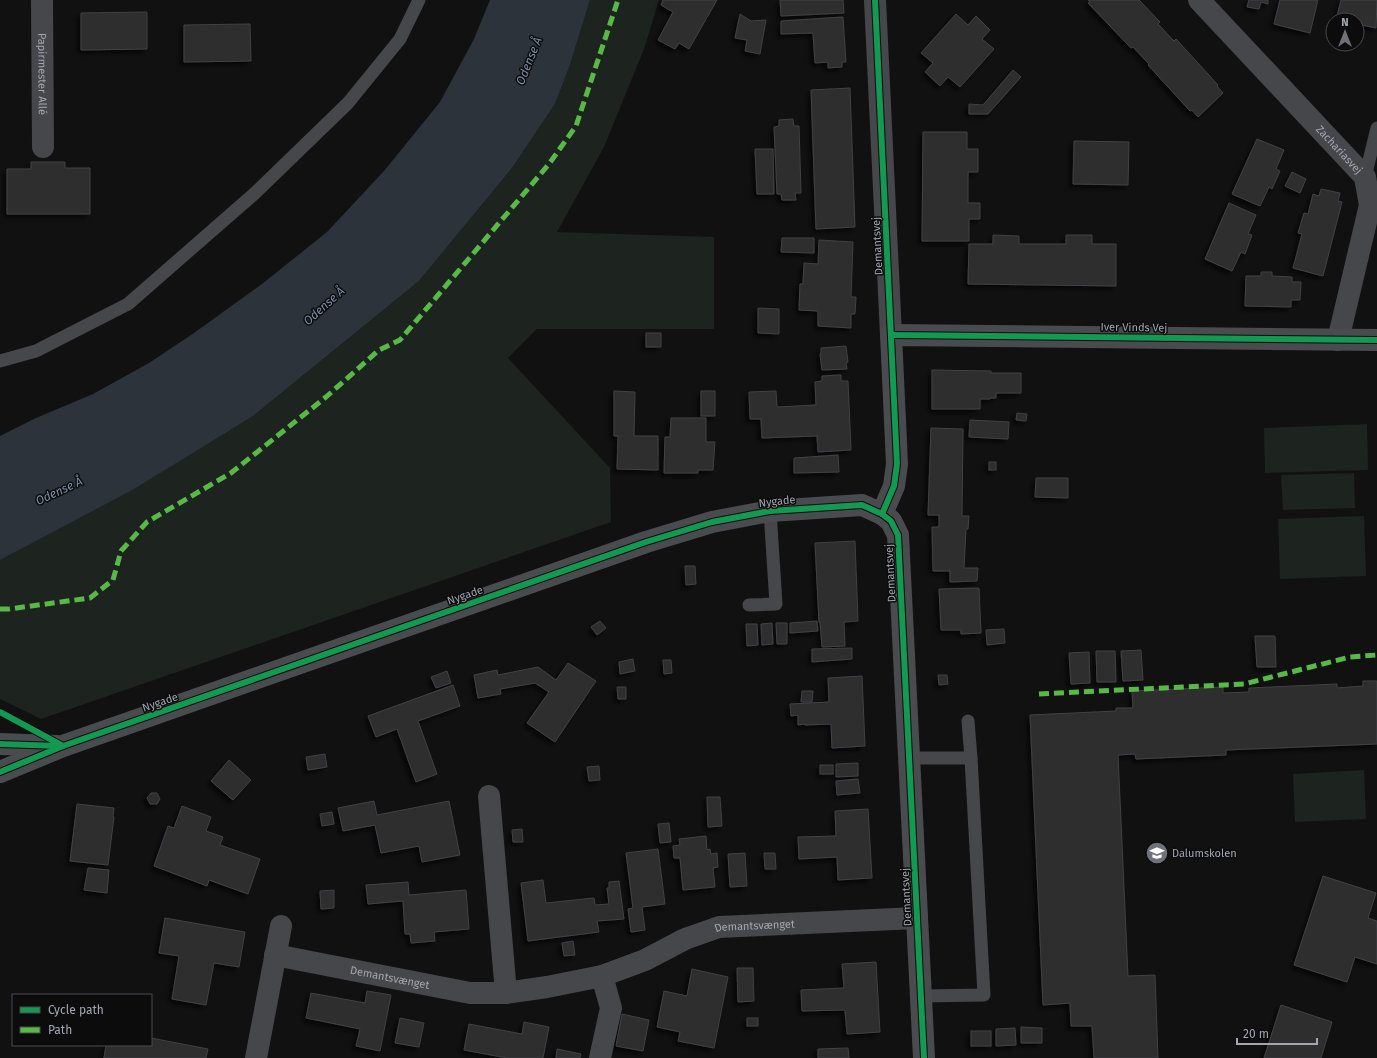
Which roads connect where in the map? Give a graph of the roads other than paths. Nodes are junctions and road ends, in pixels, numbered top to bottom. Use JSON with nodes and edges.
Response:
{"nodes":[{"id":1,"x":42,"y":0,"type":"edge"},
{"id":2,"x":419,"y":0,"type":"edge"},
{"id":3,"x":875,"y":0,"type":"edge"},
{"id":4,"x":1199,"y":0,"type":"edge"},
{"id":5,"x":1377,"y":128,"type":"edge"},
{"id":6,"x":43,"y":148,"type":"dead end"},
{"id":7,"x":1365,"y":177,"type":"junction"},
{"id":8,"x":891,"y":335,"type":"junction"},
{"id":9,"x":1338,"y":340,"type":"junction"},
{"id":10,"x":1377,"y":340,"type":"edge"},
{"id":11,"x":0,"y":361,"type":"edge"},
{"id":12,"x":770,"y":511,"type":"junction"},
{"id":13,"x":882,"y":514,"type":"junction"},
{"id":14,"x":749,"y":606,"type":"dead end"},
{"id":15,"x":968,"y":720,"type":"dead end"},
{"id":16,"x":0,"y":744,"type":"edge"},
{"id":17,"x":63,"y":746,"type":"junction"},
{"id":18,"x":910,"y":758,"type":"junction"},
{"id":19,"x":971,"y":758,"type":"junction"},
{"id":20,"x":0,"y":772,"type":"edge"},
{"id":21,"x":489,"y":796,"type":"dead end"},
{"id":22,"x":917,"y":918,"type":"junction"},
{"id":23,"x":281,"y":926,"type":"dead end"},
{"id":24,"x":276,"y":955,"type":"junction"},
{"id":25,"x":602,"y":976,"type":"junction"},
{"id":26,"x":506,"y":993,"type":"junction"},
{"id":27,"x":920,"y":996,"type":"junction"},
{"id":28,"x":256,"y":1058,"type":"edge"},
{"id":29,"x":600,"y":1058,"type":"edge"},
{"id":30,"x":924,"y":1058,"type":"edge"}],
"edges":[{"from":1,"to":6,"type":"street","name":"Papirmester Allé"},
{"from":2,"to":11,"type":"lane"},
{"from":3,"to":8,"type":"street","name":"Demantsvej"},
{"from":4,"to":7,"type":"street","name":"Zachariasvej"},
{"from":5,"to":7,"type":"lane"},
{"from":7,"to":9,"type":"street","name":"Zachariasvej"},
{"from":8,"to":9,"type":"street","name":"Iver Vinds Vej"},
{"from":8,"to":13,"type":"street","name":"Demantsvej"},
{"from":9,"to":10,"type":"street","name":"Iver Vinds Vej"},
{"from":12,"to":13,"type":"street","name":"Nygade"},
{"from":12,"to":14,"type":"lane"},
{"from":12,"to":17,"type":"street","name":"Nygade"},
{"from":13,"to":18,"type":"street","name":"Demantsvej"},
{"from":15,"to":19,"type":"lane"},
{"from":16,"to":17,"type":"street","name":"Nygade"},
{"from":17,"to":20,"type":"street","name":"Nygade"},
{"from":18,"to":19,"type":"lane"},
{"from":18,"to":22,"type":"street","name":"Demantsvej"},
{"from":19,"to":27,"type":"lane"},
{"from":21,"to":26,"type":"street"},
{"from":22,"to":25,"type":"street","name":"Demantsvænget"},
{"from":22,"to":27,"type":"street","name":"Demantsvej"},
{"from":23,"to":24,"type":"street"},
{"from":24,"to":26,"type":"street","name":"Demantsvænget"},
{"from":24,"to":28,"type":"street"},
{"from":25,"to":26,"type":"street","name":"Demantsvænget"},
{"from":25,"to":29,"type":"street"},
{"from":27,"to":30,"type":"street","name":"Demantsvej"}]}
